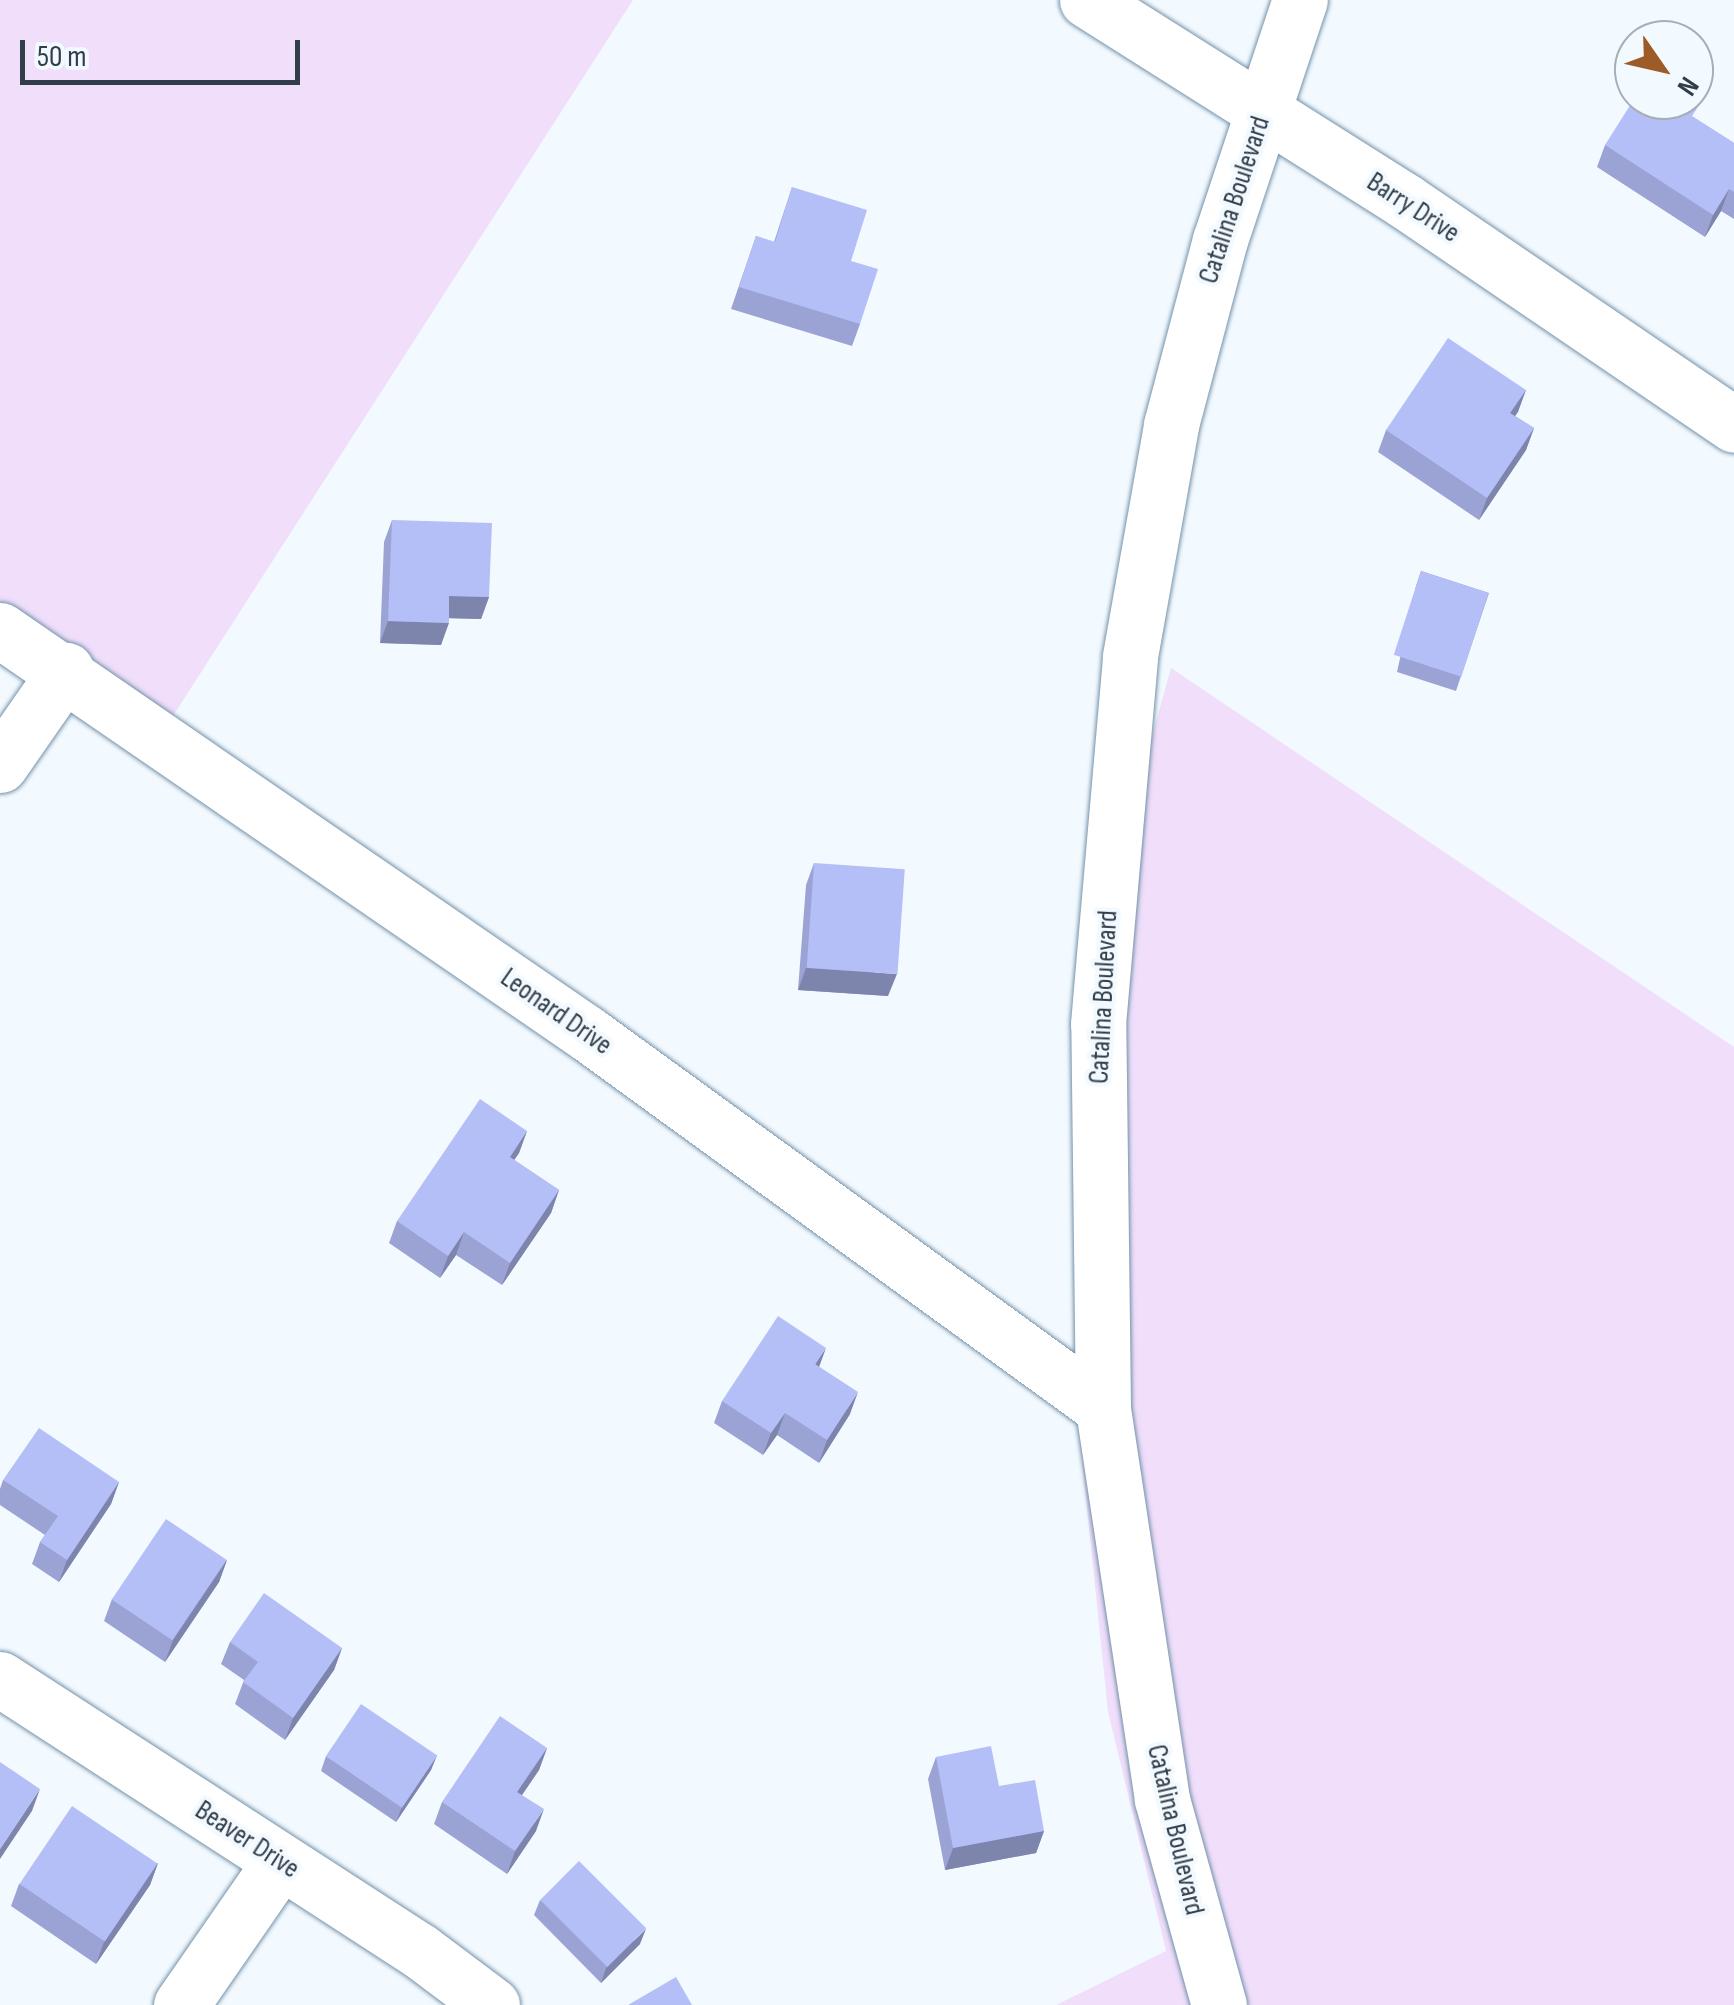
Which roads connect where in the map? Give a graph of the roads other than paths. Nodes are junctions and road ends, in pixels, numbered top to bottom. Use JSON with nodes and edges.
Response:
{"nodes":[{"id":1,"x":1087,"y":0,"type":"edge"},
{"id":2,"x":1300,"y":0,"type":"edge"},
{"id":3,"x":1262,"y":113,"type":"junction"},
{"id":4,"x":1734,"y":424,"type":"edge"},
{"id":5,"x":0,"y":630,"type":"edge"},
{"id":6,"x":66,"y":670,"type":"junction"},
{"id":7,"x":0,"y":765,"type":"edge"},
{"id":8,"x":1103,"y":1408,"type":"junction"},
{"id":9,"x":0,"y":1679,"type":"edge"},
{"id":10,"x":280,"y":1862,"type":"junction"},
{"id":11,"x":182,"y":2005,"type":"edge"},
{"id":12,"x":492,"y":2005,"type":"edge"},
{"id":13,"x":1219,"y":2005,"type":"edge"}],
"edges":[{"from":1,"to":3,"type":"street","name":"Barry Drive"},
{"from":2,"to":3,"type":"street","name":"Catalina Boulevard"},
{"from":3,"to":4,"type":"street","name":"Barry Drive"},
{"from":3,"to":8,"type":"street","name":"Catalina Boulevard"},
{"from":5,"to":6,"type":"street","name":"Leonard Drive"},
{"from":6,"to":7,"type":"street"},
{"from":6,"to":8,"type":"street","name":"Leonard Drive"},
{"from":8,"to":13,"type":"street","name":"Catalina Boulevard"},
{"from":9,"to":10,"type":"street","name":"Beaver Drive"},
{"from":10,"to":11,"type":"street"},
{"from":10,"to":12,"type":"street","name":"Beaver Drive"}]}
